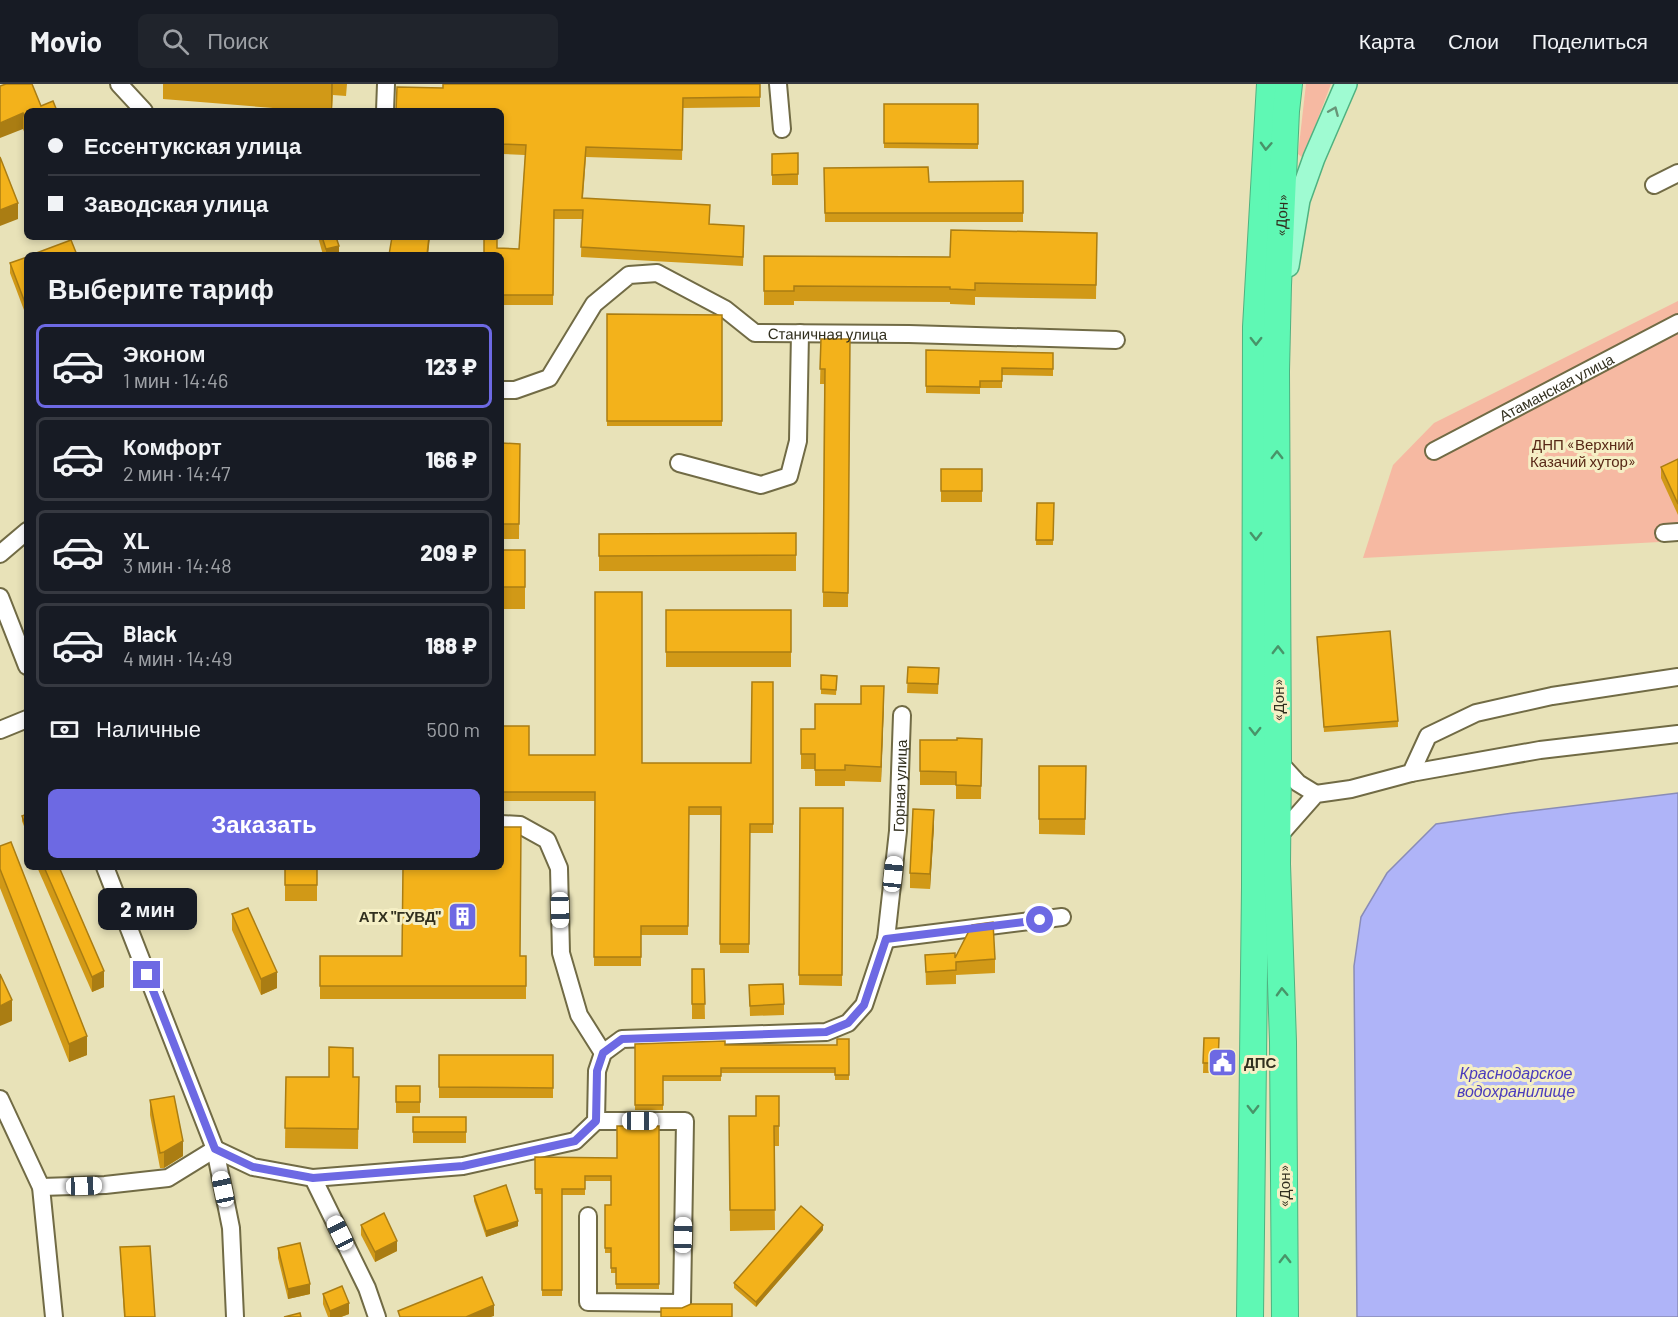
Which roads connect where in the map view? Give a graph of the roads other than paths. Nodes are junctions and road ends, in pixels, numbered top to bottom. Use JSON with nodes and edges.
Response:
{"nodes":[{"id":1,"x":119,"y":84,"type":"edge"},
{"id":2,"x":386,"y":84,"type":"edge"},
{"id":3,"x":778,"y":84,"type":"edge"},
{"id":4,"x":1346,"y":84,"type":"edge"},
{"id":5,"x":1274,"y":85,"type":"edge"},
{"id":6,"x":141,"y":108,"type":"edge"},
{"id":7,"x":384,"y":108,"type":"edge"},
{"id":8,"x":782,"y":129,"type":"dead end"},
{"id":9,"x":1678,"y":173,"type":"edge"},
{"id":10,"x":1654,"y":185,"type":"dead end"},
{"id":11,"x":1678,"y":323,"type":"edge"},
{"id":12,"x":800,"y":333,"type":"junction"},
{"id":13,"x":1116,"y":340,"type":"dead end"},
{"id":14,"x":1276,"y":371,"type":"junction"},
{"id":15,"x":504,"y":390,"type":"edge"},
{"id":16,"x":1434,"y":451,"type":"dead end"},
{"id":17,"x":679,"y":463,"type":"dead end"},
{"id":18,"x":24,"y":534,"type":"edge"},
{"id":19,"x":0,"y":554,"type":"edge"},
{"id":20,"x":0,"y":597,"type":"edge"},
{"id":21,"x":24,"y":658,"type":"edge"},
{"id":22,"x":1678,"y":677,"type":"edge"},
{"id":23,"x":902,"y":715,"type":"dead end"},
{"id":24,"x":24,"y":720,"type":"edge"},
{"id":25,"x":0,"y":730,"type":"edge"},
{"id":26,"x":1678,"y":734,"type":"edge"},
{"id":27,"x":1278,"y":761,"type":"junction"},
{"id":28,"x":1411,"y":773,"type":"junction"},
{"id":29,"x":1316,"y":794,"type":"junction"},
{"id":30,"x":504,"y":824,"type":"edge"},
{"id":31,"x":1278,"y":837,"type":"junction"},
{"id":32,"x":106,"y":870,"type":"edge"},
{"id":33,"x":1062,"y":917,"type":"dead end"},
{"id":34,"x":886,"y":939,"type":"junction"},
{"id":35,"x":603,"y":1053,"type":"junction"},
{"id":36,"x":0,"y":1100,"type":"edge"},
{"id":37,"x":596,"y":1121,"type":"junction"},
{"id":38,"x":215,"y":1149,"type":"junction"},
{"id":39,"x":313,"y":1178,"type":"junction"},
{"id":40,"x":41,"y":1187,"type":"junction"},
{"id":41,"x":588,"y":1216,"type":"dead end"},
{"id":42,"x":54,"y":1317,"type":"edge"},
{"id":43,"x":235,"y":1317,"type":"edge"},
{"id":44,"x":377,"y":1317,"type":"edge"},
{"id":45,"x":1250,"y":1317,"type":"edge"},
{"id":46,"x":1285,"y":1317,"type":"edge"}],
"edges":[{"from":1,"to":6,"type":"street"},
{"from":2,"to":7,"type":"street"},
{"from":3,"to":8,"type":"street"},
{"from":14,"to":4,"type":"main road","one_way":true},
{"from":5,"to":14,"type":"highway","name":"«Дон»"},
{"from":5,"to":45,"type":"highway","name":"«Дон»","one_way":true},
{"from":9,"to":10,"type":"street"},
{"from":11,"to":16,"type":"street","name":"Атаманская улица"},
{"from":12,"to":13,"type":"street","name":"Станичная улица"},
{"from":12,"to":15,"type":"street","name":"Станичная улица"},
{"from":12,"to":17,"type":"street"},
{"from":27,"to":14,"type":"highway","name":"«Дон»","one_way":true},
{"from":18,"to":19,"type":"street"},
{"from":20,"to":21,"type":"street"},
{"from":22,"to":28,"type":"street"},
{"from":23,"to":34,"type":"street","name":"Горная улица"},
{"from":24,"to":25,"type":"street"},
{"from":26,"to":28,"type":"street"},
{"from":27,"to":29,"type":"street"},
{"from":27,"to":31,"type":"highway","name":"«Дон»"},
{"from":28,"to":29,"type":"street"},
{"from":29,"to":31,"type":"street"},
{"from":30,"to":35,"type":"street"},
{"from":46,"to":31,"type":"highway","name":"«Дон»","one_way":true},
{"from":32,"to":38,"type":"street"},
{"from":33,"to":34,"type":"street"},
{"from":34,"to":35,"type":"street","name":"Горная улица"},
{"from":35,"to":37,"type":"street"},
{"from":36,"to":40,"type":"street"},
{"from":37,"to":39,"type":"street"},
{"from":37,"to":41,"type":"street"},
{"from":38,"to":39,"type":"street"},
{"from":38,"to":40,"type":"street"},
{"from":38,"to":43,"type":"street"},
{"from":39,"to":44,"type":"street"},
{"from":40,"to":42,"type":"street"}]}
